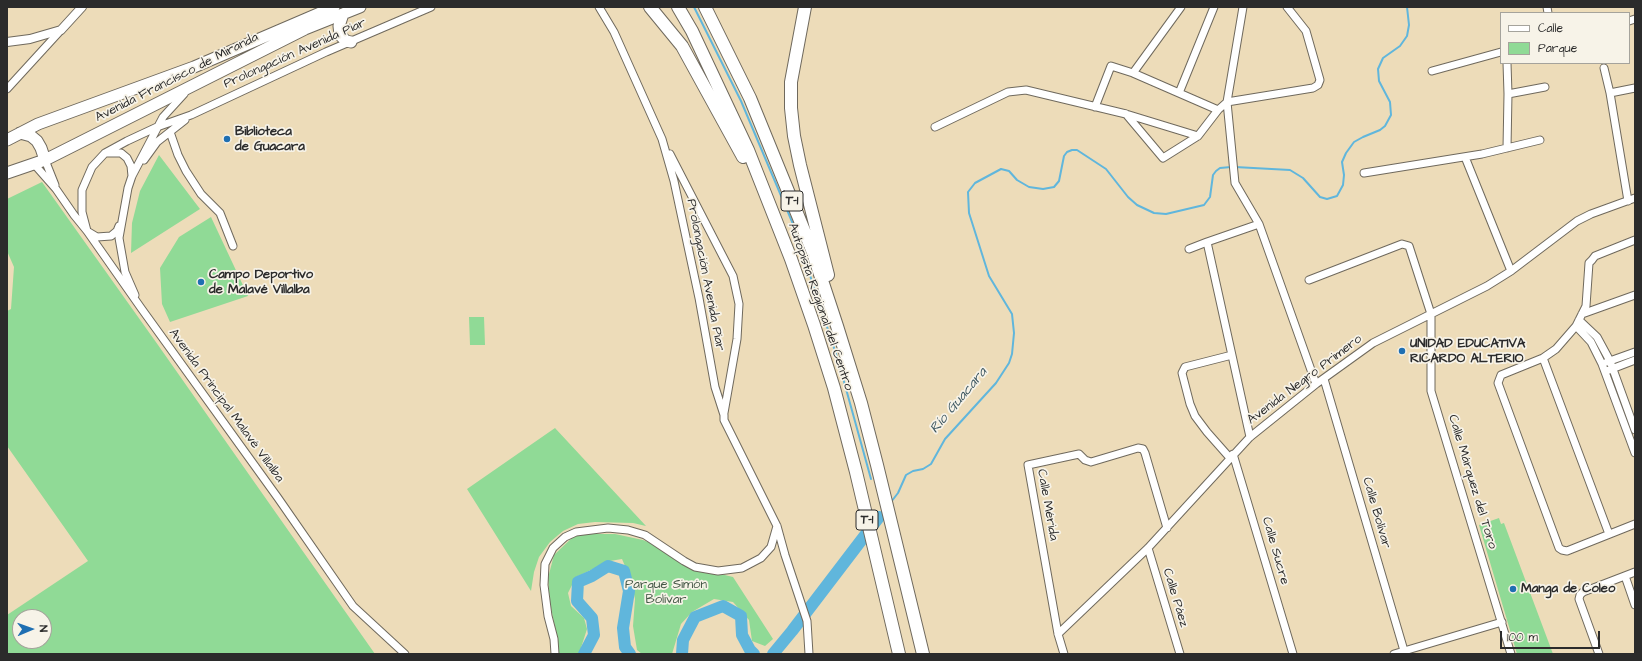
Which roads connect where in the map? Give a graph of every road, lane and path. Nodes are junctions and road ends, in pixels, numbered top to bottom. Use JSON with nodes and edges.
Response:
{"nodes":[{"id":1,"x":334,"y":7,"type":"edge"},
{"id":2,"x":360,"y":7,"type":"edge"},
{"id":3,"x":431,"y":7,"type":"edge"},
{"id":4,"x":599,"y":7,"type":"edge"},
{"id":5,"x":650,"y":7,"type":"edge"},
{"id":6,"x":678,"y":7,"type":"edge"},
{"id":7,"x":704,"y":7,"type":"edge"},
{"id":8,"x":805,"y":7,"type":"edge"},
{"id":9,"x":1182,"y":7,"type":"edge"},
{"id":10,"x":1214,"y":7,"type":"edge"},
{"id":11,"x":1243,"y":7,"type":"edge"},
{"id":12,"x":1288,"y":7,"type":"edge"},
{"id":13,"x":78,"y":8,"type":"edge"},
{"id":14,"x":343,"y":14,"type":"junction"},
{"id":15,"x":61,"y":30,"type":"junction"},
{"id":16,"x":7,"y":42,"type":"edge"},
{"id":17,"x":351,"y":42,"type":"junction"},
{"id":18,"x":1500,"y":52,"type":"edge"},
{"id":19,"x":1507,"y":64,"type":"edge"},
{"id":20,"x":1604,"y":68,"type":"dead end"},
{"id":21,"x":1432,"y":71,"type":"dead end"},
{"id":22,"x":1133,"y":73,"type":"junction"},
{"id":23,"x":201,"y":82,"type":"junction"},
{"id":24,"x":1545,"y":87,"type":"dead end"},
{"id":25,"x":1635,"y":88,"type":"edge"},
{"id":26,"x":7,"y":89,"type":"edge"},
{"id":27,"x":1179,"y":93,"type":"junction"},
{"id":28,"x":1610,"y":93,"type":"junction"},
{"id":29,"x":1508,"y":94,"type":"junction"},
{"id":30,"x":1227,"y":102,"type":"junction"},
{"id":31,"x":1095,"y":107,"type":"junction"},
{"id":32,"x":1218,"y":110,"type":"junction"},
{"id":33,"x":1126,"y":114,"type":"junction"},
{"id":34,"x":191,"y":115,"type":"junction"},
{"id":35,"x":157,"y":127,"type":"junction"},
{"id":36,"x":935,"y":127,"type":"dead end"},
{"id":37,"x":170,"y":132,"type":"junction"},
{"id":38,"x":20,"y":133,"type":"junction"},
{"id":39,"x":1198,"y":136,"type":"junction"},
{"id":40,"x":662,"y":139,"type":"junction"},
{"id":41,"x":7,"y":140,"type":"edge"},
{"id":42,"x":1540,"y":140,"type":"dead end"},
{"id":43,"x":1507,"y":148,"type":"junction"},
{"id":44,"x":105,"y":153,"type":"junction"},
{"id":45,"x":1465,"y":157,"type":"junction"},
{"id":46,"x":40,"y":162,"type":"junction"},
{"id":47,"x":7,"y":173,"type":"edge"},
{"id":48,"x":1364,"y":173,"type":"dead end"},
{"id":49,"x":132,"y":176,"type":"junction"},
{"id":50,"x":56,"y":189,"type":"junction"},
{"id":51,"x":1632,"y":199,"type":"edge"},
{"id":52,"x":82,"y":212,"type":"junction"},
{"id":53,"x":74,"y":215,"type":"junction"},
{"id":54,"x":123,"y":218,"type":"junction"},
{"id":55,"x":1259,"y":224,"type":"junction"},
{"id":56,"x":87,"y":231,"type":"junction"},
{"id":57,"x":1635,"y":240,"type":"edge"},
{"id":58,"x":1207,"y":242,"type":"junction"},
{"id":59,"x":233,"y":246,"type":"dead end"},
{"id":60,"x":1189,"y":249,"type":"dead end"},
{"id":61,"x":791,"y":259,"type":"junction"},
{"id":62,"x":1511,"y":271,"type":"junction"},
{"id":63,"x":1309,"y":280,"type":"dead end"},
{"id":64,"x":1635,"y":295,"type":"edge"},
{"id":65,"x":141,"y":308,"type":"junction"},
{"id":66,"x":1431,"y":314,"type":"junction"},
{"id":67,"x":1579,"y":320,"type":"junction"},
{"id":68,"x":1635,"y":352,"type":"edge"},
{"id":69,"x":1232,"y":355,"type":"junction"},
{"id":70,"x":1543,"y":358,"type":"junction"},
{"id":71,"x":1635,"y":360,"type":"edge"},
{"id":72,"x":1610,"y":361,"type":"junction"},
{"id":73,"x":1602,"y":364,"type":"junction"},
{"id":74,"x":1609,"y":370,"type":"junction"},
{"id":75,"x":1324,"y":379,"type":"junction"},
{"id":76,"x":1316,"y":384,"type":"junction"},
{"id":77,"x":861,"y":403,"type":"junction"},
{"id":78,"x":724,"y":415,"type":"junction"},
{"id":79,"x":1633,"y":418,"type":"edge"},
{"id":80,"x":1635,"y":430,"type":"edge"},
{"id":81,"x":1250,"y":437,"type":"junction"},
{"id":82,"x":1635,"y":453,"type":"edge"},
{"id":83,"x":1232,"y":456,"type":"junction"},
{"id":84,"x":1635,"y":524,"type":"edge"},
{"id":85,"x":777,"y":526,"type":"junction"},
{"id":86,"x":1167,"y":528,"type":"junction"},
{"id":87,"x":1609,"y":534,"type":"junction"},
{"id":88,"x":771,"y":547,"type":"junction"},
{"id":89,"x":1148,"y":548,"type":"junction"},
{"id":90,"x":785,"y":555,"type":"junction"},
{"id":91,"x":1635,"y":572,"type":"edge"},
{"id":92,"x":1625,"y":576,"type":"junction"},
{"id":93,"x":1635,"y":605,"type":"edge"},
{"id":94,"x":1502,"y":622,"type":"junction"},
{"id":95,"x":1058,"y":634,"type":"junction"},
{"id":96,"x":1405,"y":652,"type":"edge"},
{"id":97,"x":405,"y":654,"type":"edge"},
{"id":98,"x":555,"y":654,"type":"edge"},
{"id":99,"x":809,"y":654,"type":"edge"},
{"id":100,"x":899,"y":654,"type":"edge"},
{"id":101,"x":923,"y":654,"type":"edge"},
{"id":102,"x":1064,"y":654,"type":"edge"},
{"id":103,"x":1180,"y":654,"type":"edge"},
{"id":104,"x":1293,"y":654,"type":"edge"},
{"id":105,"x":1394,"y":654,"type":"edge"},
{"id":106,"x":1511,"y":654,"type":"edge"},
{"id":107,"x":1599,"y":654,"type":"edge"}],
"edges":[{"from":1,"to":38,"type":"main road","name":"Avenida Francisco de Miranda"},
{"from":2,"to":14,"type":"main road","name":"Avenida Francisco de Miranda"},
{"from":3,"to":17,"type":"street","name":"Prolongación Avenida Piar"},
{"from":4,"to":40,"type":"street","name":"Prolongación Avenida Piar"},
{"from":5,"to":61,"type":"highway"},
{"from":6,"to":61,"type":"highway","name":"Autopista Regional del Centro","number":"T-1"},
{"from":7,"to":77,"type":"highway","name":"Autopista Regional del Centro","number":"T-1"},
{"from":8,"to":77,"type":"highway"},
{"from":9,"to":22,"type":"street"},
{"from":10,"to":27,"type":"street"},
{"from":11,"to":30,"type":"street"},
{"from":12,"to":30,"type":"street"},
{"from":13,"to":15,"type":"street"},
{"from":14,"to":17,"type":"main road"},
{"from":14,"to":23,"type":"main road","name":"Avenida Francisco de Miranda"},
{"from":15,"to":16,"type":"street"},
{"from":15,"to":26,"type":"street"},
{"from":17,"to":34,"type":"street","name":"Prolongación Avenida Piar"},
{"from":18,"to":21,"type":"street"},
{"from":19,"to":29,"type":"street"},
{"from":20,"to":28,"type":"street"},
{"from":22,"to":27,"type":"street"},
{"from":22,"to":31,"type":"street"},
{"from":23,"to":35,"type":"street"},
{"from":23,"to":46,"type":"main road","name":"Avenida Francisco de Miranda"},
{"from":24,"to":29,"type":"street"},
{"from":25,"to":28,"type":"street"},
{"from":27,"to":32,"type":"street"},
{"from":28,"to":51,"type":"street"},
{"from":29,"to":43,"type":"street"},
{"from":30,"to":32,"type":"street"},
{"from":30,"to":55,"type":"street"},
{"from":31,"to":33,"type":"street"},
{"from":31,"to":36,"type":"street"},
{"from":32,"to":39,"type":"street"},
{"from":33,"to":39,"type":"street"},
{"from":33,"to":39,"type":"street"},
{"from":34,"to":35,"type":"street"},
{"from":34,"to":37,"type":"street"},
{"from":35,"to":44,"type":"street"},
{"from":35,"to":49,"type":"street"},
{"from":37,"to":49,"type":"street"},
{"from":37,"to":59,"type":"street"},
{"from":38,"to":41,"type":"main road","name":"Avenida Francisco de Miranda"},
{"from":38,"to":46,"type":"main road"},
{"from":40,"to":78,"type":"street","name":"Prolongación Avenida Piar"},
{"from":40,"to":78,"type":"street","name":"Prolongación Avenida Piar"},
{"from":42,"to":43,"type":"street"},
{"from":43,"to":45,"type":"street"},
{"from":44,"to":49,"type":"street"},
{"from":44,"to":52,"type":"street"},
{"from":45,"to":48,"type":"street"},
{"from":45,"to":62,"type":"street"},
{"from":46,"to":47,"type":"main road","name":"Avenida Francisco de Miranda"},
{"from":46,"to":50,"type":"street"},
{"from":46,"to":50,"type":"street","name":"Avenida Principal Malavé Villalba"},
{"from":49,"to":54,"type":"street"},
{"from":50,"to":53,"type":"street","name":"Avenida Principal Malavé Villalba"},
{"from":51,"to":62,"type":"street","name":"Avenida Negro Primero"},
{"from":52,"to":53,"type":"street"},
{"from":52,"to":56,"type":"street"},
{"from":53,"to":56,"type":"street","name":"Avenida Principal Malavé Villalba"},
{"from":54,"to":56,"type":"street"},
{"from":54,"to":65,"type":"street"},
{"from":55,"to":58,"type":"street"},
{"from":55,"to":76,"type":"street"},
{"from":56,"to":65,"type":"street","name":"Avenida Principal Malavé Villalba"},
{"from":57,"to":67,"type":"street"},
{"from":58,"to":60,"type":"street"},
{"from":58,"to":69,"type":"street"},
{"from":61,"to":100,"type":"highway","name":"Autopista Regional del Centro","number":"T-1"},
{"from":62,"to":66,"type":"street","name":"Avenida Negro Primero"},
{"from":63,"to":66,"type":"street","name":"Calle Márquez del Toro"},
{"from":64,"to":67,"type":"street"},
{"from":65,"to":97,"type":"street","name":"Avenida Principal Malavé Villalba"},
{"from":66,"to":75,"type":"street","name":"Avenida Negro Primero"},
{"from":66,"to":94,"type":"street","name":"Calle Márquez del Toro"},
{"from":67,"to":70,"type":"street"},
{"from":67,"to":72,"type":"street"},
{"from":67,"to":73,"type":"street"},
{"from":68,"to":72,"type":"street"},
{"from":69,"to":81,"type":"street"},
{"from":69,"to":83,"type":"street"},
{"from":70,"to":87,"type":"street"},
{"from":70,"to":87,"type":"street"},
{"from":71,"to":74,"type":"street"},
{"from":72,"to":73,"type":"street"},
{"from":72,"to":74,"type":"street"},
{"from":73,"to":74,"type":"street"},
{"from":74,"to":79,"type":"street"},
{"from":74,"to":82,"type":"street"},
{"from":75,"to":76,"type":"street","name":"Avenida Negro Primero"},
{"from":75,"to":96,"type":"street","name":"Calle Bolívar"},
{"from":76,"to":81,"type":"street","name":"Avenida Negro Primero"},
{"from":77,"to":101,"type":"highway","name":"Autopista Regional del Centro","number":"T-1"},
{"from":78,"to":85,"type":"street","name":"Prolongación Avenida Piar"},
{"from":79,"to":80,"type":"street"},
{"from":81,"to":83,"type":"street","name":"Avenida Negro Primero"},
{"from":83,"to":86,"type":"street","name":"Avenida Negro Primero"},
{"from":83,"to":104,"type":"street","name":"Calle Sucre"},
{"from":84,"to":87,"type":"street"},
{"from":85,"to":88,"type":"street"},
{"from":85,"to":90,"type":"street","name":"Prolongación Avenida Piar"},
{"from":86,"to":89,"type":"street","name":"Avenida Negro Primero"},
{"from":86,"to":95,"type":"street","name":"Calle Mérida"},
{"from":88,"to":90,"type":"street"},
{"from":88,"to":98,"type":"street"},
{"from":89,"to":95,"type":"street","name":"Avenida Negro Primero"},
{"from":89,"to":103,"type":"street","name":"Calle Páez"},
{"from":90,"to":99,"type":"street","name":"Prolongación Avenida Piar"},
{"from":91,"to":92,"type":"street"},
{"from":92,"to":93,"type":"street"},
{"from":92,"to":107,"type":"street"},
{"from":94,"to":96,"type":"street"},
{"from":94,"to":106,"type":"street","name":"Calle Márquez del Toro"},
{"from":95,"to":102,"type":"street","name":"Calle Mérida"},
{"from":96,"to":105,"type":"street"}]}
